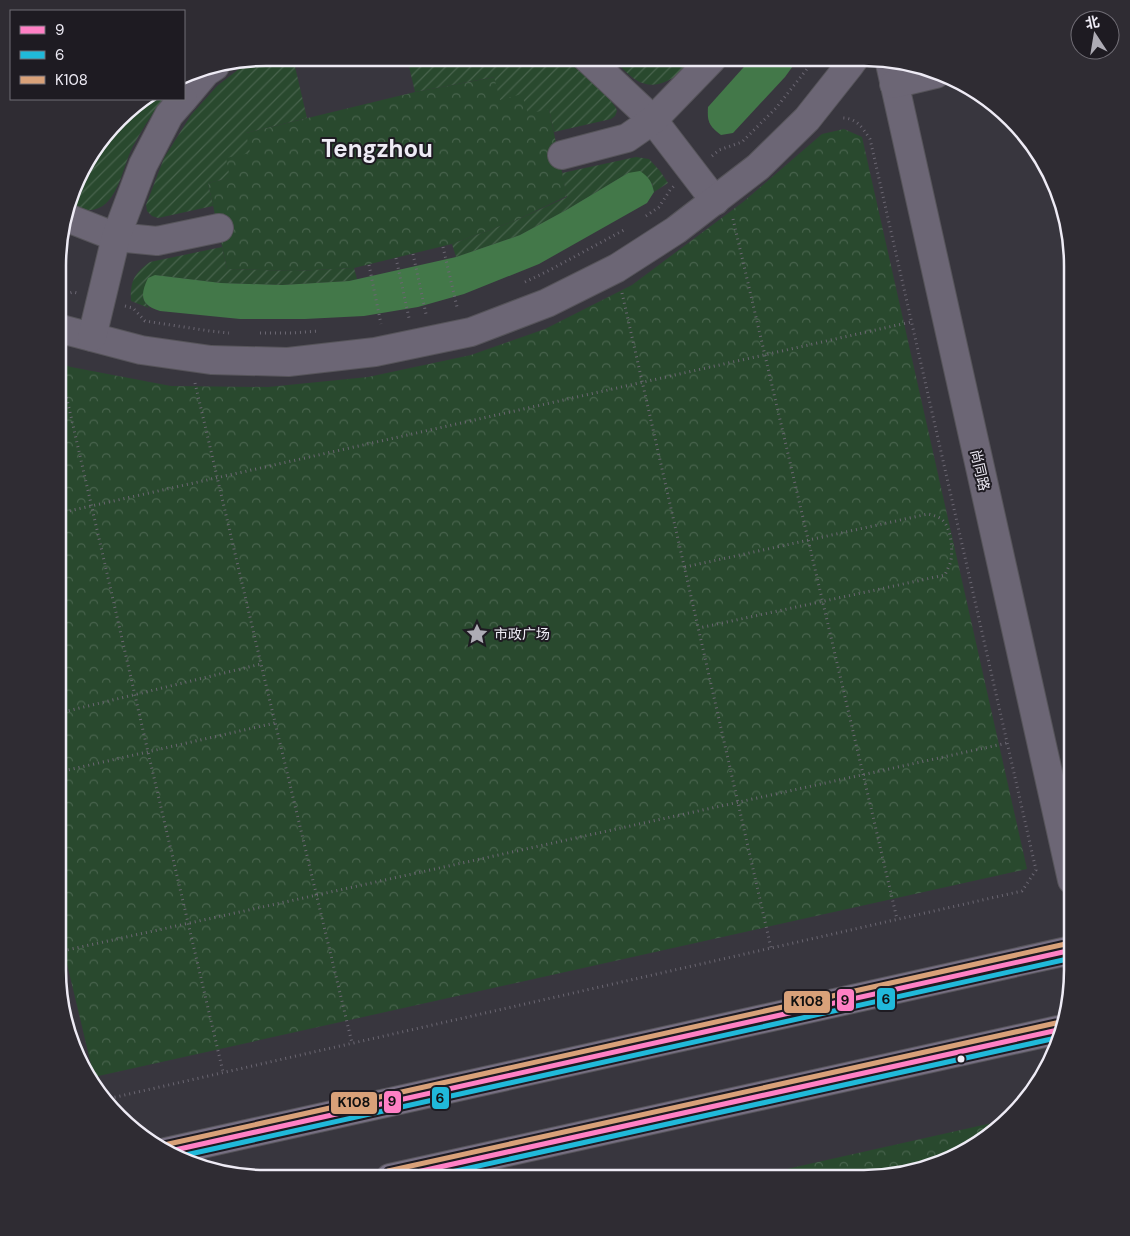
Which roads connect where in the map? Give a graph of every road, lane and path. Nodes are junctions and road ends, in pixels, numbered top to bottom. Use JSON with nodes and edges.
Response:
{"nodes":[{"id":1,"x":596,"y":66,"type":"edge"},
{"id":2,"x":705,"y":66,"type":"edge"},
{"id":3,"x":809,"y":66,"type":"edge"},
{"id":4,"x":849,"y":66,"type":"edge"},
{"id":5,"x":891,"y":71,"type":"edge"},
{"id":6,"x":914,"y":73,"type":"edge"},
{"id":7,"x":201,"y":77,"type":"edge"},
{"id":8,"x":185,"y":96,"type":"edge"},
{"id":9,"x":181,"y":100,"type":"edge"},
{"id":10,"x":837,"y":119,"type":"dead end"},
{"id":11,"x":653,"y":120,"type":"junction"},
{"id":12,"x":562,"y":155,"type":"dead end"},
{"id":13,"x":693,"y":171,"type":"junction"},
{"id":14,"x":724,"y":209,"type":"junction"},
{"id":15,"x":646,"y":217,"type":"dead end"},
{"id":16,"x":72,"y":220,"type":"edge"},
{"id":17,"x":632,"y":226,"type":"dead end"},
{"id":18,"x":219,"y":228,"type":"dead end"},
{"id":19,"x":116,"y":236,"type":"junction"},
{"id":20,"x":443,"y":247,"type":"dead end"},
{"id":21,"x":413,"y":254,"type":"dead end"},
{"id":22,"x":396,"y":258,"type":"dead end"},
{"id":23,"x":369,"y":264,"type":"dead end"},
{"id":24,"x":524,"y":282,"type":"dead end"},
{"id":25,"x":620,"y":285,"type":"dead end"},
{"id":26,"x":66,"y":294,"type":"edge"},
{"id":27,"x":101,"y":300,"type":"junction"},
{"id":28,"x":464,"y":306,"type":"dead end"},
{"id":29,"x":457,"y":308,"type":"junction"},
{"id":30,"x":449,"y":309,"type":"dead end"},
{"id":31,"x":434,"y":312,"type":"dead end"},
{"id":32,"x":426,"y":314,"type":"junction"},
{"id":33,"x":390,"y":322,"type":"dead end"},
{"id":34,"x":911,"y":322,"type":"junction"},
{"id":35,"x":380,"y":324,"type":"junction"},
{"id":36,"x":372,"y":325,"type":"dead end"},
{"id":37,"x":320,"y":330,"type":"dead end"},
{"id":38,"x":66,"y":331,"type":"edge"},
{"id":39,"x":237,"y":333,"type":"dead end"},
{"id":40,"x":255,"y":334,"type":"dead end"},
{"id":41,"x":92,"y":338,"type":"junction"},
{"id":42,"x":765,"y":356,"type":"junction"},
{"id":43,"x":203,"y":382,"type":"dead end"},
{"id":44,"x":642,"y":383,"type":"junction"},
{"id":45,"x":66,"y":395,"type":"edge"},
{"id":46,"x":218,"y":478,"type":"junction"},
{"id":47,"x":92,"y":506,"type":"junction"},
{"id":48,"x":66,"y":512,"type":"edge"},
{"id":49,"x":958,"y":531,"type":"junction"},
{"id":50,"x":950,"y":539,"type":"junction"},
{"id":51,"x":809,"y":540,"type":"junction"},
{"id":52,"x":685,"y":567,"type":"junction"},
{"id":53,"x":824,"y":601,"type":"junction"},
{"id":54,"x":699,"y":628,"type":"junction"},
{"id":55,"x":261,"y":664,"type":"junction"},
{"id":56,"x":135,"y":695,"type":"junction"},
{"id":57,"x":66,"y":711,"type":"edge"},
{"id":58,"x":275,"y":723,"type":"junction"},
{"id":59,"x":1007,"y":743,"type":"junction"},
{"id":60,"x":148,"y":752,"type":"junction"},
{"id":61,"x":66,"y":770,"type":"edge"},
{"id":62,"x":863,"y":775,"type":"junction"},
{"id":63,"x":738,"y":802,"type":"junction"},
{"id":64,"x":1064,"y":844,"type":"edge"},
{"id":65,"x":317,"y":895,"type":"junction"},
{"id":66,"x":897,"y":920,"type":"junction"},
{"id":67,"x":189,"y":924,"type":"junction"},
{"id":68,"x":771,"y":948,"type":"junction"},
{"id":69,"x":66,"y":950,"type":"edge"},
{"id":70,"x":1064,"y":952,"type":"edge"},
{"id":71,"x":1054,"y":1031,"type":"edge"},
{"id":72,"x":352,"y":1043,"type":"junction"},
{"id":73,"x":223,"y":1072,"type":"junction"},
{"id":74,"x":112,"y":1098,"type":"edge"},
{"id":75,"x":178,"y":1149,"type":"edge"},
{"id":76,"x":426,"y":1170,"type":"edge"}],
"edges":[{"from":1,"to":11,"type":"street"},
{"from":2,"to":11,"type":"street"},
{"from":3,"to":13,"type":"path"},
{"from":4,"to":14,"type":"street"},
{"from":5,"to":6,"type":"street"},
{"from":5,"to":64,"type":"street","name":"尚同路"},
{"from":7,"to":8,"type":"street"},
{"from":9,"to":19,"type":"street"},
{"from":10,"to":34,"type":"path"},
{"from":11,"to":12,"type":"street"},
{"from":11,"to":13,"type":"street"},
{"from":13,"to":14,"type":"street"},
{"from":13,"to":15,"type":"path"},
{"from":14,"to":41,"type":"street"},
{"from":14,"to":42,"type":"path"},
{"from":16,"to":19,"type":"street"},
{"from":17,"to":24,"type":"path"},
{"from":18,"to":19,"type":"street"},
{"from":19,"to":27,"type":"street"},
{"from":20,"to":29,"type":"path"},
{"from":21,"to":32,"type":"path"},
{"from":22,"to":32,"type":"path"},
{"from":23,"to":35,"type":"path"},
{"from":25,"to":44,"type":"path"},
{"from":26,"to":27,"type":"path"},
{"from":27,"to":39,"type":"path"},
{"from":27,"to":41,"type":"street"},
{"from":28,"to":29,"type":"path"},
{"from":29,"to":30,"type":"path"},
{"from":31,"to":32,"type":"path"},
{"from":33,"to":35,"type":"path"},
{"from":34,"to":42,"type":"path"},
{"from":34,"to":49,"type":"path"},
{"from":35,"to":36,"type":"path"},
{"from":37,"to":40,"type":"path"},
{"from":38,"to":41,"type":"street"},
{"from":42,"to":44,"type":"path"},
{"from":42,"to":51,"type":"path"},
{"from":43,"to":46,"type":"path"},
{"from":44,"to":46,"type":"path"},
{"from":44,"to":52,"type":"path"},
{"from":45,"to":47,"type":"path"},
{"from":46,"to":47,"type":"path"},
{"from":46,"to":55,"type":"path"},
{"from":47,"to":48,"type":"path"},
{"from":47,"to":56,"type":"path"},
{"from":49,"to":50,"type":"path"},
{"from":49,"to":59,"type":"path"},
{"from":50,"to":51,"type":"path"},
{"from":50,"to":53,"type":"path"},
{"from":51,"to":52,"type":"path"},
{"from":51,"to":53,"type":"path"},
{"from":52,"to":54,"type":"path"},
{"from":53,"to":54,"type":"path"},
{"from":53,"to":62,"type":"path"},
{"from":54,"to":63,"type":"path"},
{"from":55,"to":56,"type":"path"},
{"from":55,"to":58,"type":"path"},
{"from":56,"to":57,"type":"path"},
{"from":56,"to":60,"type":"path"},
{"from":58,"to":60,"type":"path"},
{"from":58,"to":65,"type":"path"},
{"from":59,"to":62,"type":"path"},
{"from":59,"to":66,"type":"path"},
{"from":60,"to":61,"type":"path"},
{"from":60,"to":67,"type":"path"},
{"from":62,"to":63,"type":"path"},
{"from":62,"to":66,"type":"path"},
{"from":63,"to":65,"type":"path"},
{"from":63,"to":68,"type":"path"},
{"from":65,"to":67,"type":"path"},
{"from":65,"to":72,"type":"path"},
{"from":66,"to":68,"type":"path"},
{"from":67,"to":69,"type":"path"},
{"from":67,"to":73,"type":"path"},
{"from":68,"to":72,"type":"path"},
{"from":70,"to":75,"type":"main road"},
{"from":71,"to":76,"type":"main road"},
{"from":72,"to":73,"type":"path"},
{"from":73,"to":74,"type":"path"}]}
